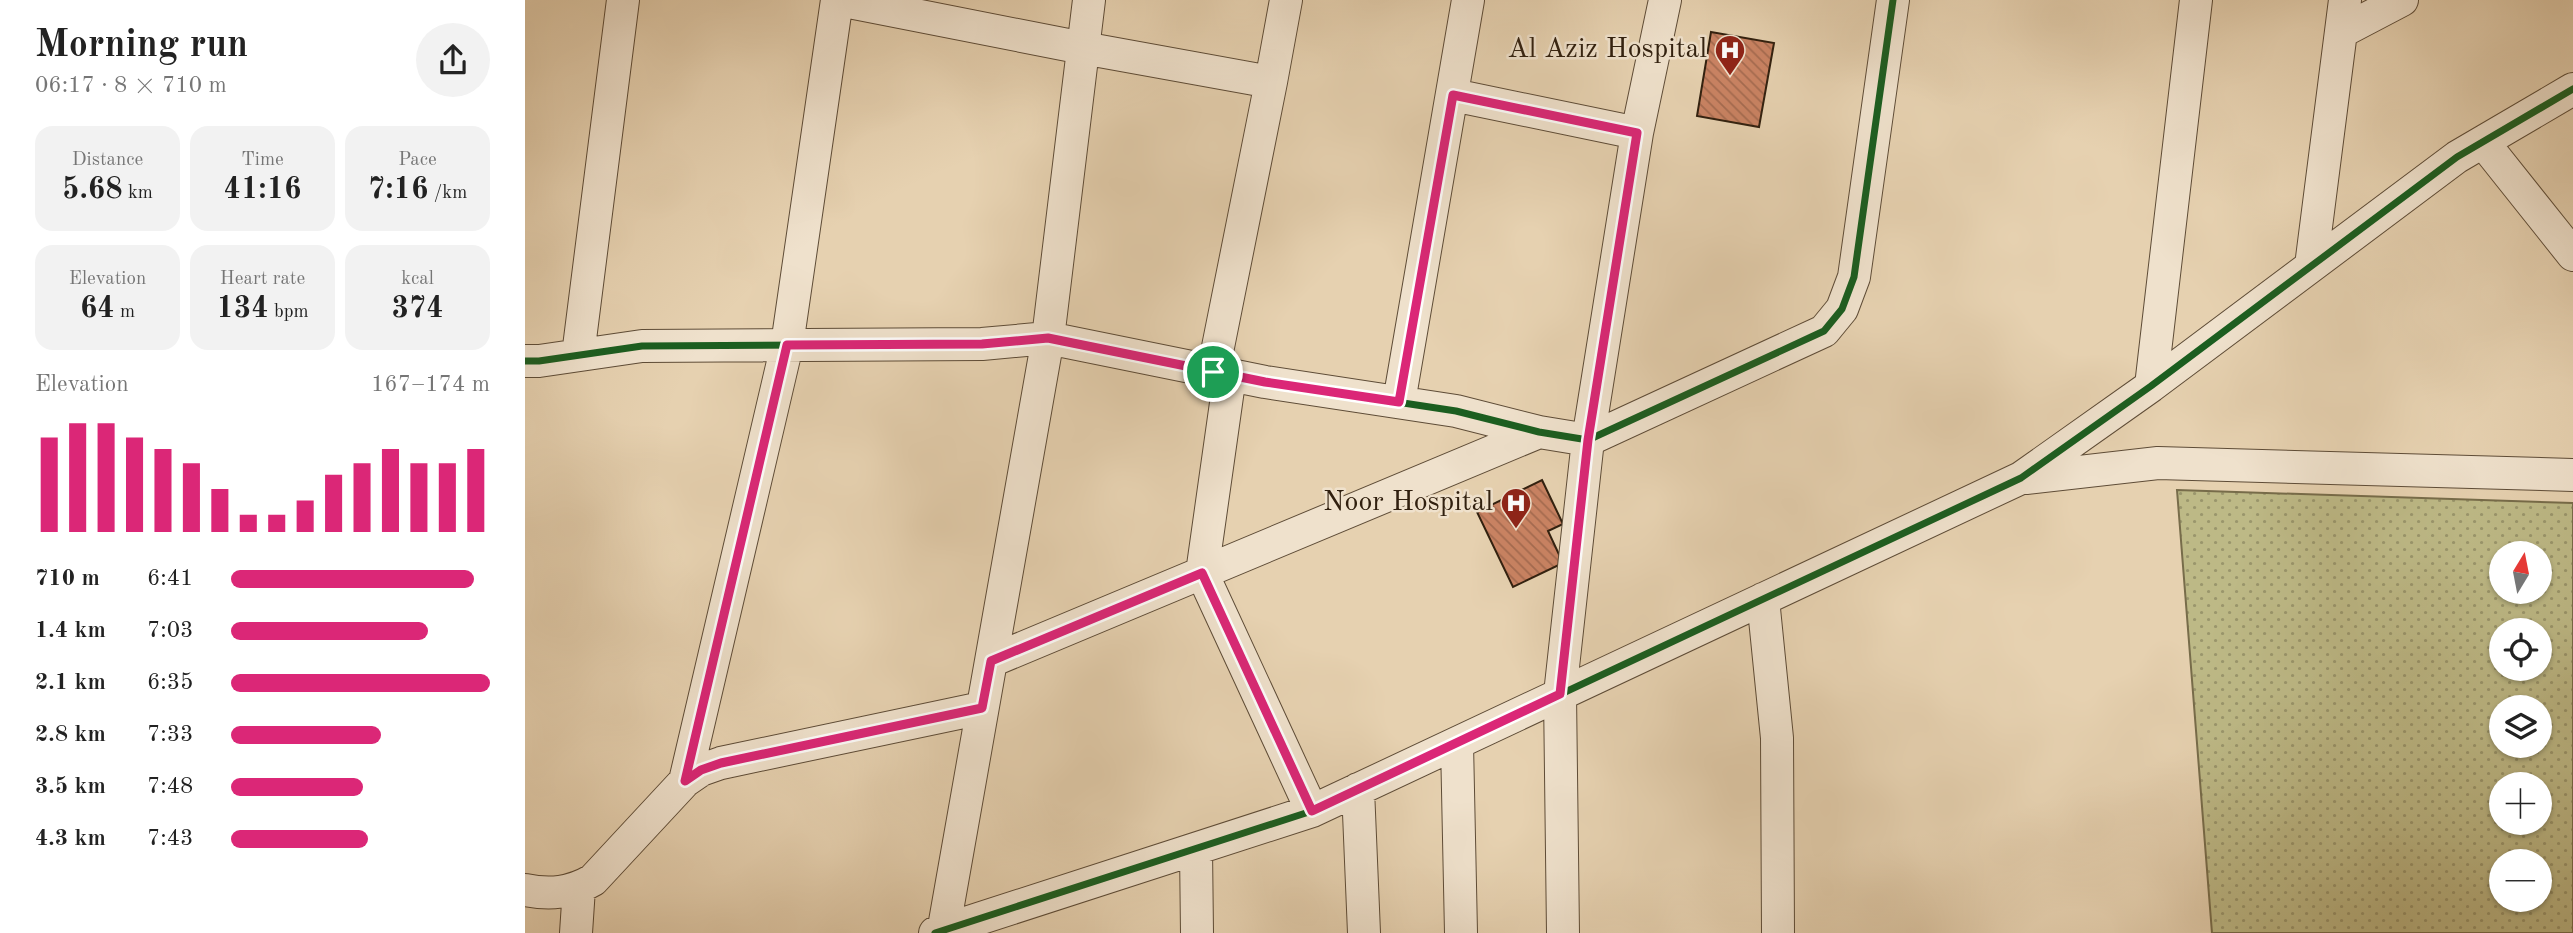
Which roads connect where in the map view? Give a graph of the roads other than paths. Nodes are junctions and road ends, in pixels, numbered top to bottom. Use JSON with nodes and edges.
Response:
{"nodes":[{"id":1,"x":623,"y":0,"type":"edge"},
{"id":2,"x":838,"y":0,"type":"edge"},
{"id":3,"x":1089,"y":0,"type":"edge"},
{"id":4,"x":1286,"y":0,"type":"edge"},
{"id":5,"x":1468,"y":0,"type":"edge"},
{"id":6,"x":1665,"y":0,"type":"edge"},
{"id":7,"x":1893,"y":0,"type":"edge"},
{"id":8,"x":2196,"y":0,"type":"edge"},
{"id":9,"x":2345,"y":0,"type":"edge"},
{"id":10,"x":2402,"y":0,"type":"edge"},
{"id":11,"x":2341,"y":32,"type":"junction"},
{"id":12,"x":1083,"y":48,"type":"junction"},
{"id":13,"x":1271,"y":82,"type":"junction"},
{"id":14,"x":2573,"y":89,"type":"edge"},
{"id":15,"x":1453,"y":95,"type":"junction"},
{"id":16,"x":1637,"y":133,"type":"junction"},
{"id":17,"x":2483,"y":142,"type":"junction"},
{"id":18,"x":2573,"y":255,"type":"edge"},
{"id":19,"x":2311,"y":266,"type":"junction"},
{"id":20,"x":1048,"y":338,"type":"junction"},
{"id":21,"x":787,"y":345,"type":"junction"},
{"id":22,"x":578,"y":355,"type":"junction"},
{"id":23,"x":525,"y":361,"type":"edge"},
{"id":24,"x":1222,"y":374,"type":"junction"},
{"id":25,"x":2151,"y":386,"type":"junction"},
{"id":26,"x":1399,"y":402,"type":"junction"},
{"id":27,"x":1539,"y":432,"type":"junction"},
{"id":28,"x":1588,"y":440,"type":"junction"},
{"id":29,"x":2573,"y":475,"type":"edge"},
{"id":30,"x":2021,"y":478,"type":"junction"},
{"id":31,"x":1202,"y":573,"type":"junction"},
{"id":32,"x":1763,"y":599,"type":"junction"},
{"id":33,"x":991,"y":661,"type":"junction"},
{"id":34,"x":1560,"y":694,"type":"junction"},
{"id":35,"x":982,"y":708,"type":"junction"},
{"id":36,"x":1457,"y":743,"type":"junction"},
{"id":37,"x":685,"y":781,"type":"junction"},
{"id":38,"x":1358,"y":789,"type":"junction"},
{"id":39,"x":1312,"y":811,"type":"junction"},
{"id":40,"x":1196,"y":849,"type":"junction"},
{"id":41,"x":579,"y":888,"type":"junction"},
{"id":42,"x":525,"y":890,"type":"edge"},
{"id":43,"x":1031,"y":918,"type":"edge"},
{"id":44,"x":941,"y":932,"type":"edge"},
{"id":45,"x":576,"y":933,"type":"edge"},
{"id":46,"x":1197,"y":933,"type":"edge"},
{"id":47,"x":1364,"y":933,"type":"edge"},
{"id":48,"x":1461,"y":933,"type":"edge"},
{"id":49,"x":1563,"y":933,"type":"edge"},
{"id":50,"x":1778,"y":933,"type":"edge"}],
"edges":[{"from":1,"to":22,"type":"street"},
{"from":2,"to":12,"type":"street"},
{"from":2,"to":21,"type":"street"},
{"from":3,"to":12,"type":"street"},
{"from":4,"to":13,"type":"street"},
{"from":5,"to":15,"type":"street"},
{"from":6,"to":16,"type":"street"},
{"from":7,"to":28,"type":"street"},
{"from":8,"to":25,"type":"street"},
{"from":9,"to":11,"type":"street"},
{"from":10,"to":11,"type":"street"},
{"from":11,"to":19,"type":"street"},
{"from":12,"to":13,"type":"street"},
{"from":12,"to":20,"type":"street"},
{"from":13,"to":24,"type":"street"},
{"from":14,"to":17,"type":"street"},
{"from":15,"to":16,"type":"street"},
{"from":15,"to":26,"type":"street"},
{"from":16,"to":28,"type":"street"},
{"from":17,"to":18,"type":"street"},
{"from":17,"to":19,"type":"street"},
{"from":19,"to":25,"type":"street"},
{"from":20,"to":21,"type":"street"},
{"from":20,"to":24,"type":"street"},
{"from":20,"to":33,"type":"street"},
{"from":21,"to":22,"type":"street"},
{"from":21,"to":37,"type":"street"},
{"from":22,"to":23,"type":"street"},
{"from":24,"to":26,"type":"street"},
{"from":24,"to":31,"type":"street"},
{"from":25,"to":30,"type":"street"},
{"from":26,"to":27,"type":"street"},
{"from":27,"to":28,"type":"street"},
{"from":27,"to":31,"type":"street"},
{"from":28,"to":34,"type":"street"},
{"from":29,"to":30,"type":"street"},
{"from":30,"to":32,"type":"street"},
{"from":31,"to":33,"type":"street"},
{"from":31,"to":39,"type":"street"},
{"from":32,"to":34,"type":"street"},
{"from":32,"to":50,"type":"street"},
{"from":33,"to":35,"type":"street"},
{"from":34,"to":36,"type":"street"},
{"from":34,"to":49,"type":"street"},
{"from":35,"to":37,"type":"street"},
{"from":35,"to":44,"type":"street"},
{"from":36,"to":38,"type":"street"},
{"from":36,"to":48,"type":"street"},
{"from":37,"to":41,"type":"street"},
{"from":38,"to":39,"type":"street"},
{"from":38,"to":47,"type":"street"},
{"from":39,"to":40,"type":"street"},
{"from":40,"to":43,"type":"street"},
{"from":40,"to":46,"type":"street"},
{"from":41,"to":42,"type":"street"},
{"from":41,"to":45,"type":"street"},
{"from":43,"to":44,"type":"street"}]}
